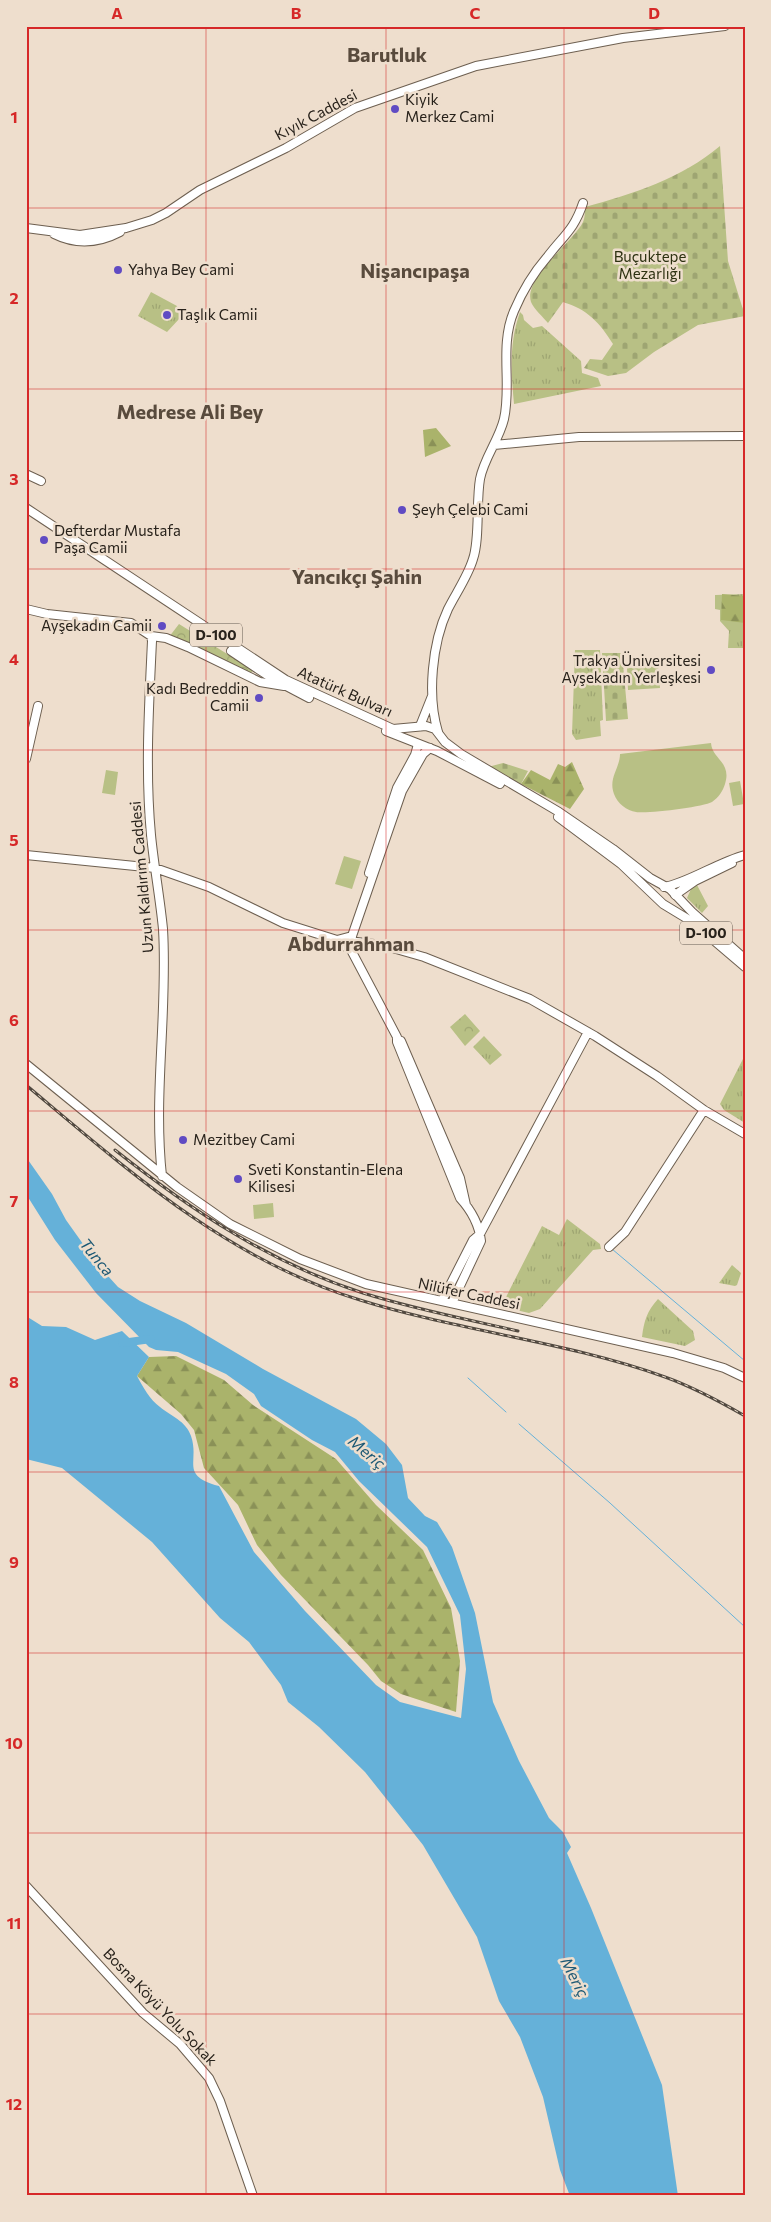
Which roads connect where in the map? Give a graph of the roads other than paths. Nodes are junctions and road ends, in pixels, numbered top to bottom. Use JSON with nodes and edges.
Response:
{"nodes":[{"id":1,"x":687,"y":26,"type":"edge"},
{"id":2,"x":725,"y":26,"type":"edge"},
{"id":3,"x":706,"y":28,"type":"edge"},
{"id":4,"x":547,"y":51,"type":"junction"},
{"id":5,"x":583,"y":203,"type":"dead end"},
{"id":6,"x":26,"y":228,"type":"edge"},
{"id":7,"x":745,"y":436,"type":"edge"},
{"id":8,"x":494,"y":444,"type":"junction"},
{"id":9,"x":26,"y":474,"type":"edge"},
{"id":10,"x":41,"y":481,"type":"dead end"},
{"id":11,"x":26,"y":508,"type":"edge"},
{"id":12,"x":26,"y":514,"type":"edge"},
{"id":13,"x":26,"y":609,"type":"edge"},
{"id":14,"x":150,"y":636,"type":"junction"},
{"id":15,"x":284,"y":686,"type":"junction"},
{"id":16,"x":433,"y":690,"type":"junction"},
{"id":17,"x":38,"y":706,"type":"dead end"},
{"id":18,"x":420,"y":726,"type":"junction"},
{"id":19,"x":438,"y":732,"type":"junction"},
{"id":20,"x":418,"y":744,"type":"junction"},
{"id":21,"x":430,"y":748,"type":"junction"},
{"id":22,"x":26,"y":760,"type":"edge"},
{"id":23,"x":403,"y":782,"type":"junction"},
{"id":24,"x":26,"y":855,"type":"edge"},
{"id":25,"x":745,"y":855,"type":"edge"},
{"id":26,"x":745,"y":859,"type":"edge"},
{"id":27,"x":155,"y":868,"type":"junction"},
{"id":28,"x":664,"y":887,"type":"junction"},
{"id":29,"x":654,"y":895,"type":"junction"},
{"id":30,"x":675,"y":895,"type":"junction"},
{"id":31,"x":663,"y":904,"type":"junction"},
{"id":32,"x":353,"y":939,"type":"junction"},
{"id":33,"x":337,"y":940,"type":"junction"},
{"id":34,"x":348,"y":948,"type":"junction"},
{"id":35,"x":745,"y":959,"type":"edge"},
{"id":36,"x":745,"y":967,"type":"edge"},
{"id":37,"x":588,"y":1032,"type":"junction"},
{"id":38,"x":26,"y":1064,"type":"edge"},
{"id":39,"x":704,"y":1110,"type":"junction"},
{"id":40,"x":745,"y":1134,"type":"edge"},
{"id":41,"x":162,"y":1176,"type":"junction"},
{"id":42,"x":480,"y":1234,"type":"junction"},
{"id":43,"x":609,"y":1247,"type":"dead end"},
{"id":44,"x":442,"y":1301,"type":"junction"},
{"id":45,"x":452,"y":1304,"type":"junction"},
{"id":46,"x":745,"y":1378,"type":"edge"},
{"id":47,"x":26,"y":1886,"type":"edge"},
{"id":48,"x":253,"y":2196,"type":"edge"}],
"edges":[{"from":1,"to":4,"type":"main road","name":"Kıyık Caddesi"},
{"from":2,"to":3,"type":"main road","name":"Kıyık Caddesi"},
{"from":3,"to":4,"type":"main road","name":"Kıyık Caddesi"},
{"from":4,"to":6,"type":"main road","name":"Kıyık Caddesi"},
{"from":5,"to":8,"type":"main road"},
{"from":7,"to":8,"type":"main road"},
{"from":8,"to":16,"type":"main road"},
{"from":9,"to":10,"type":"main road"},
{"from":11,"to":18,"type":"main road","name":"Atatürk Bulvarı","number":"D-100"},
{"from":12,"to":15,"type":"main road","name":"Atatürk Bulvarı","number":"D-100"},
{"from":13,"to":14,"type":"main road"},
{"from":14,"to":15,"type":"main road"},
{"from":14,"to":27,"type":"main road","name":"Uzun Kaldırım Caddesi"},
{"from":15,"to":20,"type":"main road","name":"Atatürk Bulvarı","number":"D-100"},
{"from":16,"to":18,"type":"main road"},
{"from":16,"to":19,"type":"main road"},
{"from":17,"to":22,"type":"main road"},
{"from":18,"to":19,"type":"main road","name":"Atatürk Bulvarı","number":"D-100"},
{"from":18,"to":20,"type":"main road"},
{"from":19,"to":21,"type":"main road"},
{"from":19,"to":28,"type":"main road","name":"Atatürk Bulvarı","number":"D-100"},
{"from":20,"to":21,"type":"main road","name":"Atatürk Bulvarı","number":"D-100"},
{"from":20,"to":23,"type":"main road"},
{"from":21,"to":23,"type":"main road"},
{"from":21,"to":29,"type":"main road","name":"Atatürk Bulvarı","number":"D-100"},
{"from":23,"to":32,"type":"main road"},
{"from":24,"to":27,"type":"main road"},
{"from":25,"to":28,"type":"main road"},
{"from":26,"to":30,"type":"main road"},
{"from":27,"to":33,"type":"main road"},
{"from":27,"to":41,"type":"main road","name":"Uzun Kaldırım Caddesi"},
{"from":28,"to":29,"type":"main road"},
{"from":28,"to":30,"type":"main road","name":"Atatürk Bulvarı","number":"D-100"},
{"from":29,"to":31,"type":"main road","name":"Atatürk Bulvarı","number":"D-100"},
{"from":30,"to":31,"type":"main road"},
{"from":30,"to":35,"type":"main road","name":"Atatürk Bulvarı","number":"D-100"},
{"from":31,"to":36,"type":"main road","name":"Atatürk Bulvarı","number":"D-100"},
{"from":32,"to":33,"type":"main road"},
{"from":32,"to":34,"type":"main road"},
{"from":32,"to":37,"type":"main road"},
{"from":33,"to":34,"type":"main road"},
{"from":34,"to":42,"type":"main road"},
{"from":37,"to":39,"type":"main road"},
{"from":37,"to":42,"type":"main road"},
{"from":38,"to":41,"type":"main road","name":"Nilüfer Caddesi"},
{"from":39,"to":40,"type":"main road"},
{"from":39,"to":43,"type":"main road"},
{"from":41,"to":44,"type":"main road","name":"Nilüfer Caddesi"},
{"from":42,"to":44,"type":"main road"},
{"from":42,"to":45,"type":"main road"},
{"from":44,"to":45,"type":"main road","name":"Nilüfer Caddesi"},
{"from":45,"to":46,"type":"main road","name":"Nilüfer Caddesi"},
{"from":47,"to":48,"type":"main road","name":"Bosna Köyü Yolu Sokak"}]}
